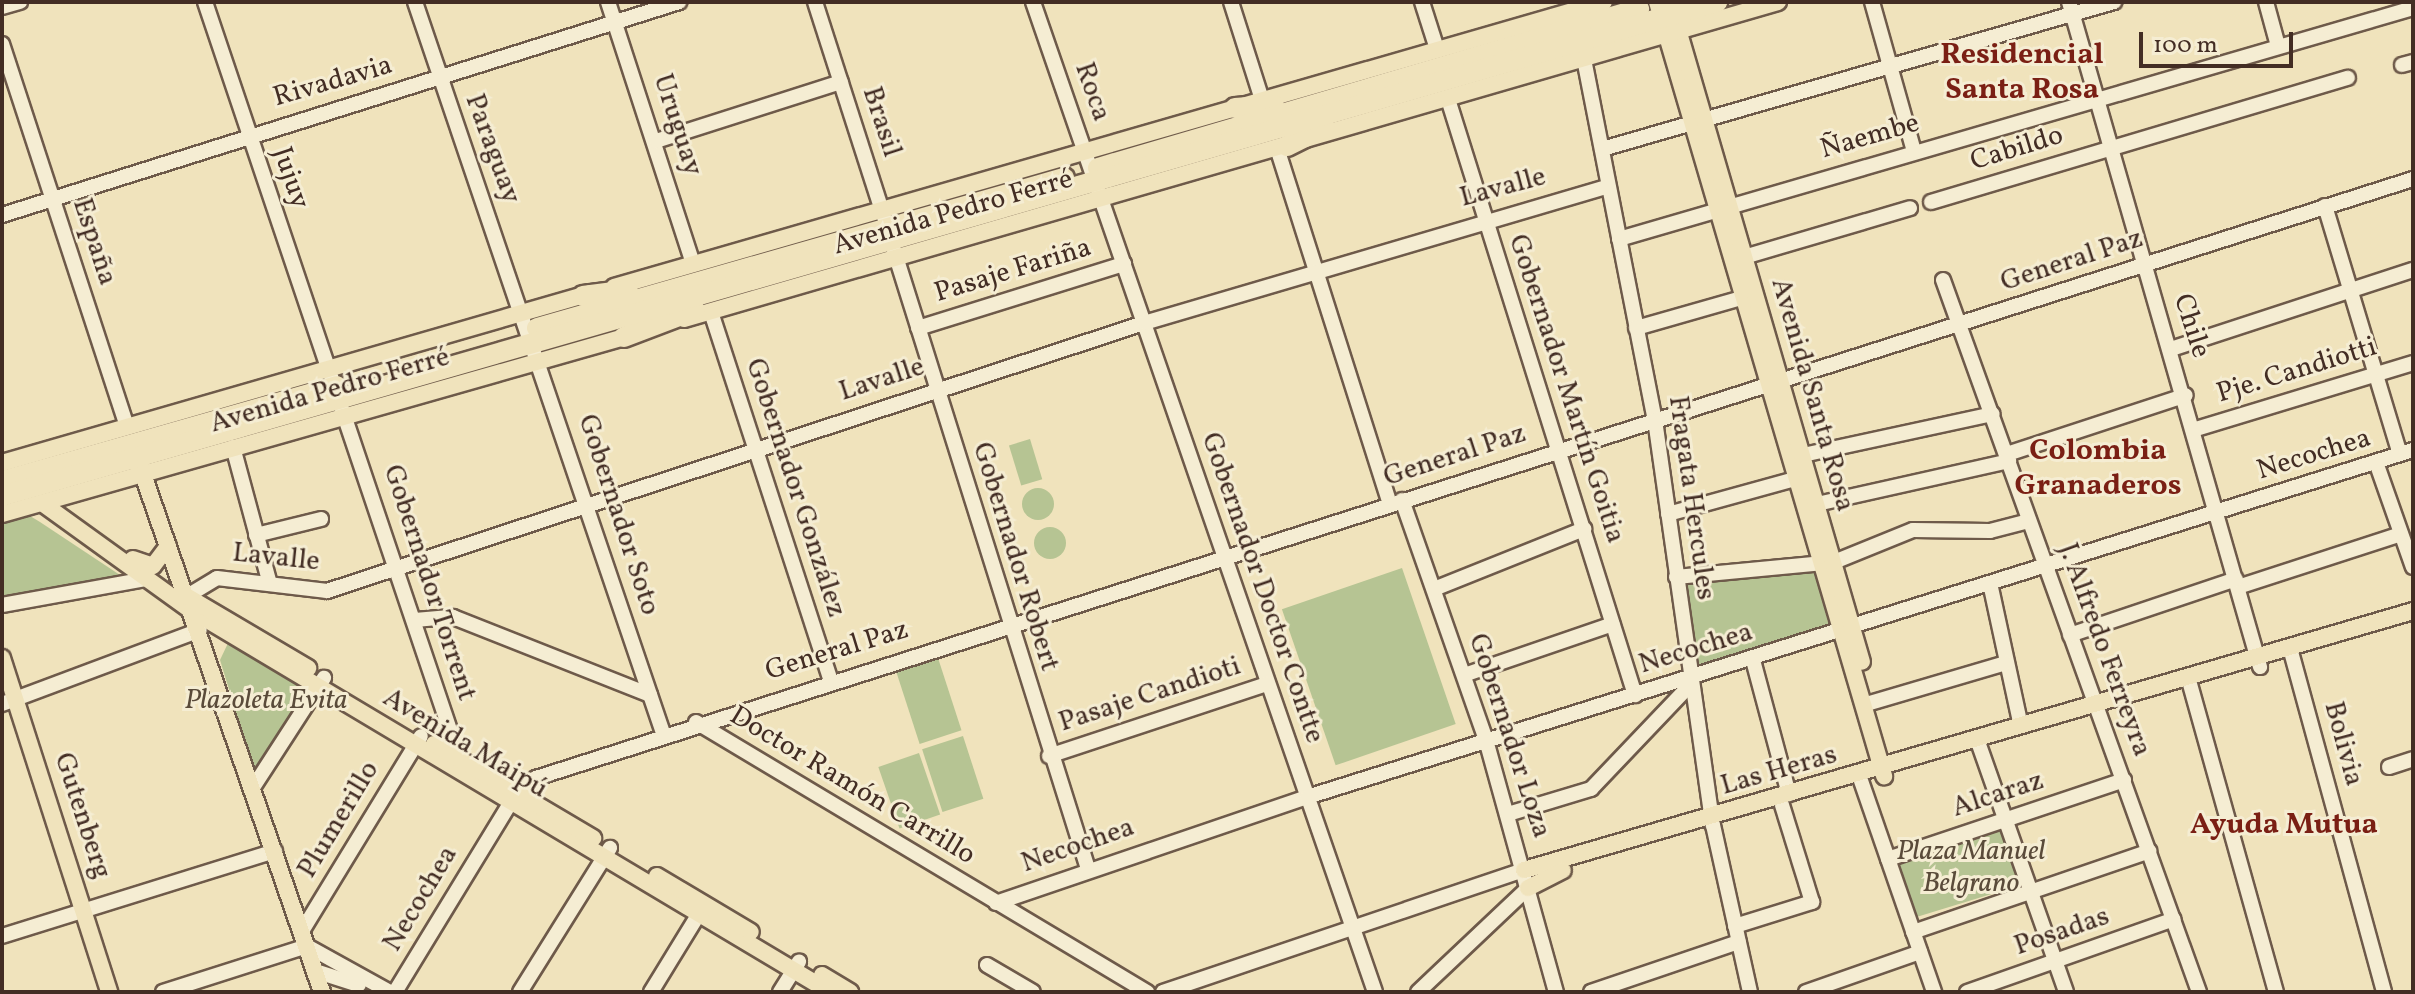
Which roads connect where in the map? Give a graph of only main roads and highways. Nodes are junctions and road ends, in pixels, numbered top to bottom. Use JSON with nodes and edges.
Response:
{"nodes":[{"id":1,"x":1604,"y":2,"type":"edge"},
{"id":2,"x":1717,"y":2,"type":"edge"},
{"id":3,"x":1778,"y":2,"type":"edge"},
{"id":4,"x":1564,"y":8,"type":"edge"},
{"id":5,"x":1666,"y":13,"type":"edge"},
{"id":6,"x":1445,"y":74,"type":"junction"},
{"id":7,"x":1235,"y":108,"type":"junction"},
{"id":8,"x":1282,"y":147,"type":"joint"},
{"id":9,"x":1094,"y":176,"type":"junction"},
{"id":10,"x":1722,"y":208,"type":"junction"},
{"id":11,"x":889,"y":235,"type":"junction"},
{"id":12,"x":802,"y":269,"type":"junction"},
{"id":13,"x":715,"y":274,"type":"junction"},
{"id":14,"x":1748,"y":295,"type":"junction"},
{"id":15,"x":583,"y":296,"type":"junction"},
{"id":16,"x":531,"y":337,"type":"junction"},
{"id":17,"x":624,"y":337,"type":"junction"},
{"id":18,"x":1775,"y":382,"type":"junction"},
{"id":19,"x":338,"y":393,"type":"junction"},
{"id":20,"x":134,"y":450,"type":"junction"},
{"id":21,"x":2,"y":463,"type":"edge"},
{"id":22,"x":1802,"y":477,"type":"junction"},
{"id":23,"x":2,"y":481,"type":"edge"},
{"id":24,"x":2,"y":496,"type":"edge"},
{"id":25,"x":42,"y":503,"type":"junction"},
{"id":26,"x":2,"y":514,"type":"edge"},
{"id":27,"x":79,"y":529,"type":"junction"},
{"id":28,"x":168,"y":546,"type":"junction"},
{"id":29,"x":1827,"y":561,"type":"junction"},
{"id":30,"x":185,"y":602,"type":"junction"},
{"id":31,"x":2413,"y":611,"type":"edge"},
{"id":32,"x":2413,"y":621,"type":"edge"},
{"id":33,"x":2291,"y":653,"type":"junction"},
{"id":34,"x":2,"y":658,"type":"edge"},
{"id":35,"x":9,"y":701,"type":"edge"},
{"id":36,"x":2097,"y":710,"type":"junction"},
{"id":37,"x":1979,"y":744,"type":"junction"},
{"id":38,"x":1888,"y":771,"type":"junction"},
{"id":39,"x":1712,"y":821,"type":"junction"},
{"id":40,"x":1524,"y":870,"type":"road end"},
{"id":41,"x":1528,"y":888,"type":"road end"},
{"id":42,"x":796,"y":966,"type":"junction"},
{"id":43,"x":109,"y":992,"type":"edge"},
{"id":44,"x":322,"y":992,"type":"edge"},
{"id":45,"x":830,"y":992,"type":"edge"},
{"id":46,"x":850,"y":992,"type":"edge"}],
"edges":[{"from":1,"to":4,"type":"main road","name":"Avenida Pedro Ferré"},
{"from":2,"to":5,"type":"highway","name":"Avenida Pedro Ferré"},
{"from":3,"to":5,"type":"main road","name":"Avenida Pedro Ferré"},
{"from":4,"to":6,"type":"main road","name":"Avenida Pedro Ferré"},
{"from":5,"to":6,"type":"highway","name":"Avenida Pedro Ferré"},
{"from":5,"to":6,"type":"main road","name":"Avenida Pedro Ferré"},
{"from":5,"to":10,"type":"main road","name":"Avenida Santa Rosa"},
{"from":6,"to":7,"type":"highway"},
{"from":6,"to":7,"type":"main road","name":"Avenida Pedro Ferré"},
{"from":6,"to":8,"type":"highway"},
{"from":6,"to":9,"type":"highway","name":"Avenida Pedro Ferré"},
{"from":7,"to":9,"type":"main road","name":"Avenida Pedro Ferré"},
{"from":8,"to":9,"type":"main road","name":"Avenida Pedro Ferré"},
{"from":9,"to":11,"type":"highway","name":"Avenida Pedro Ferré"},
{"from":9,"to":11,"type":"main road","name":"Avenida Pedro Ferré"},
{"from":10,"to":14,"type":"main road","name":"Avenida Santa Rosa"},
{"from":10,"to":14,"type":"main road","name":"Avenida Santa Rosa"},
{"from":11,"to":12,"type":"highway","name":"Avenida Pedro Ferré"},
{"from":11,"to":13,"type":"highway","name":"Avenida Pedro Ferré"},
{"from":11,"to":15,"type":"main road","name":"Avenida Pedro Ferré"},
{"from":11,"to":17,"type":"main road","name":"Avenida Pedro Ferré"},
{"from":12,"to":16,"type":"highway","name":"Avenida Pedro Ferré"},
{"from":12,"to":17,"type":"highway"},
{"from":13,"to":15,"type":"highway"},
{"from":13,"to":16,"type":"highway","name":"Avenida Pedro Ferré"},
{"from":14,"to":18,"type":"main road","name":"Avenida Santa Rosa"},
{"from":15,"to":16,"type":"main road","name":"Avenida Pedro Ferré"},
{"from":16,"to":17,"type":"main road","name":"Avenida Pedro Ferré"},
{"from":16,"to":19,"type":"highway","name":"Avenida Pedro Ferré"},
{"from":16,"to":19,"type":"main road","name":"Avenida Pedro Ferré"},
{"from":18,"to":22,"type":"main road","name":"Avenida Santa Rosa"},
{"from":18,"to":22,"type":"main road","name":"Avenida Santa Rosa"},
{"from":19,"to":20,"type":"highway","name":"Avenida Pedro Ferré"},
{"from":19,"to":20,"type":"main road","name":"Avenida Pedro Ferré"},
{"from":19,"to":20,"type":"main road","name":"Avenida Pedro Ferré"},
{"from":20,"to":21,"type":"main road"},
{"from":20,"to":23,"type":"highway"},
{"from":20,"to":24,"type":"highway"},
{"from":20,"to":25,"type":"main road"},
{"from":20,"to":28,"type":"main road"},
{"from":22,"to":29,"type":"main road","name":"Avenida Santa Rosa"},
{"from":22,"to":29,"type":"main road","name":"Avenida Santa Rosa"},
{"from":25,"to":26,"type":"main road"},
{"from":25,"to":27,"type":"main road","name":"Avenida Maipú"},
{"from":27,"to":28,"type":"main road"},
{"from":27,"to":30,"type":"main road","name":"Avenida Maipú"},
{"from":28,"to":30,"type":"main road"},
{"from":29,"to":38,"type":"main road","name":"Avenida Santa Rosa"},
{"from":30,"to":42,"type":"main road","name":"Avenida Maipú"},
{"from":30,"to":44,"type":"main road"},
{"from":31,"to":33,"type":"main road","name":"Las Heras"},
{"from":32,"to":33,"type":"main road","name":"Las Heras"},
{"from":33,"to":36,"type":"main road","name":"Las Heras"},
{"from":34,"to":35,"type":"main road","name":"Gutenberg"},
{"from":35,"to":43,"type":"main road","name":"Gutenberg"},
{"from":36,"to":37,"type":"main road","name":"Las Heras"},
{"from":36,"to":37,"type":"main road","name":"Las Heras"},
{"from":37,"to":38,"type":"main road","name":"Las Heras"},
{"from":38,"to":39,"type":"main road","name":"Las Heras"},
{"from":39,"to":40,"type":"main road","name":"Las Heras"},
{"from":39,"to":41,"type":"main road","name":"Las Heras"},
{"from":42,"to":45,"type":"main road","name":"Avenida Maipú"},
{"from":42,"to":46,"type":"main road","name":"Avenida Maipú"}]}
